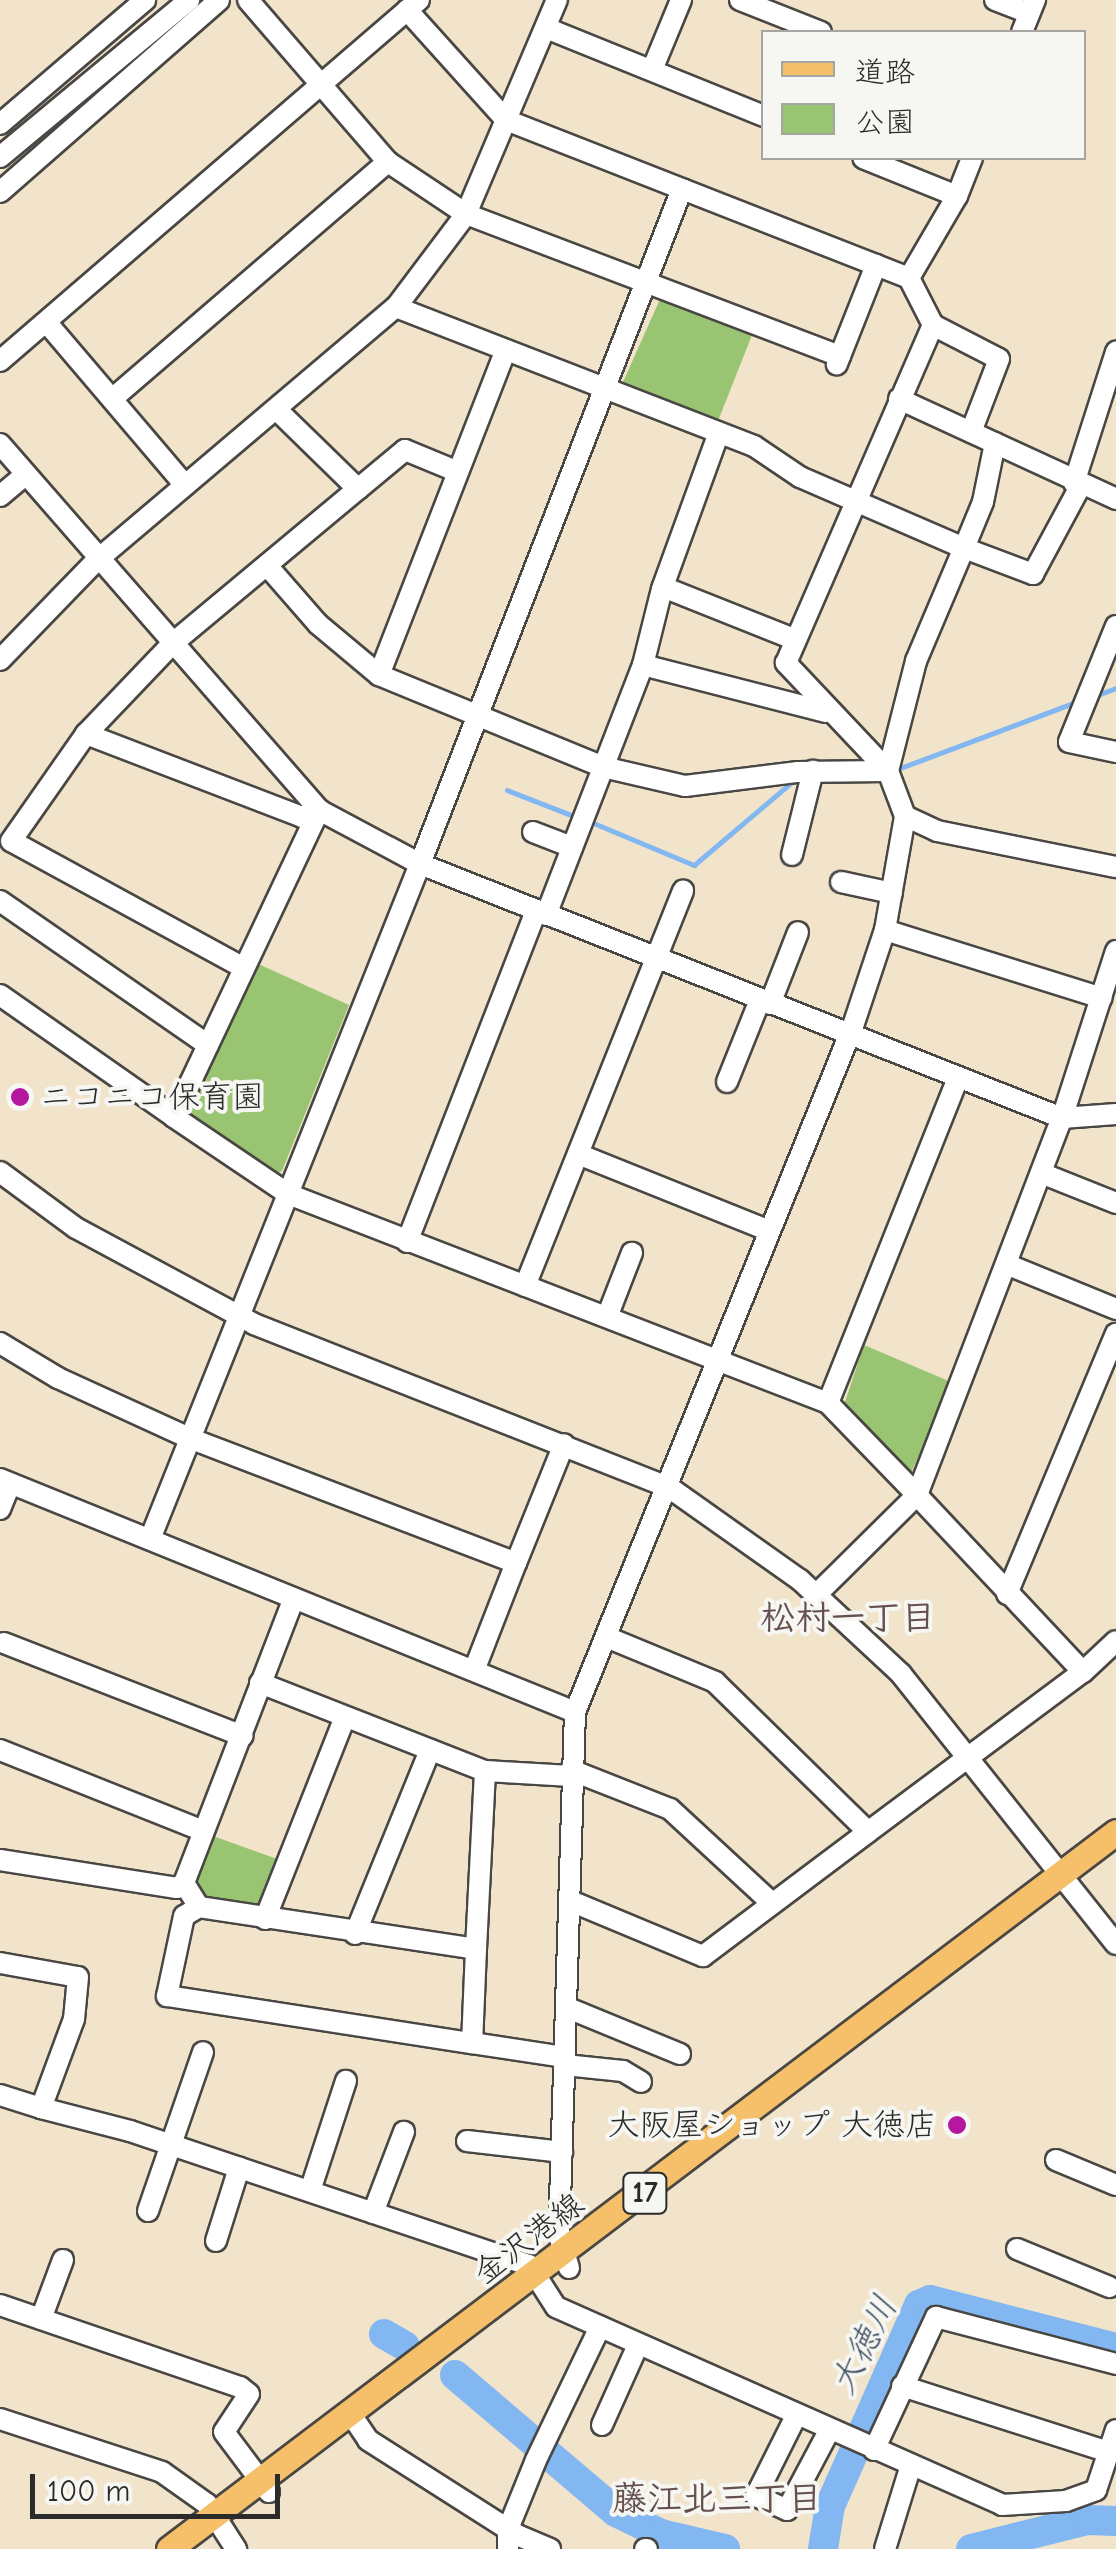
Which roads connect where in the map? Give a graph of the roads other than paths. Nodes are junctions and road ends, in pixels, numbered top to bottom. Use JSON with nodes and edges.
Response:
{"nodes":[{"id":1,"x":145,"y":0,"type":"edge"},
{"id":2,"x":219,"y":0,"type":"edge"},
{"id":3,"x":248,"y":0,"type":"edge"},
{"id":4,"x":557,"y":0,"type":"edge"},
{"id":5,"x":681,"y":0,"type":"edge"},
{"id":6,"x":740,"y":0,"type":"edge"},
{"id":7,"x":996,"y":0,"type":"edge"},
{"id":8,"x":177,"y":4,"type":"edge"},
{"id":9,"x":413,"y":5,"type":"edge"},
{"id":10,"x":1028,"y":15,"type":"edge"},
{"id":11,"x":546,"y":28,"type":"junction"},
{"id":12,"x":816,"y":30,"type":"edge"},
{"id":13,"x":652,"y":70,"type":"junction"},
{"id":14,"x":320,"y":84,"type":"junction"},
{"id":15,"x":761,"y":115,"type":"edge"},
{"id":16,"x":506,"y":120,"type":"junction"},
{"id":17,"x":0,"y":124,"type":"edge"},
{"id":18,"x":2,"y":152,"type":"edge"},
{"id":19,"x":868,"y":160,"type":"edge"},
{"id":20,"x":971,"y":160,"type":"edge"},
{"id":21,"x":388,"y":162,"type":"junction"},
{"id":22,"x":682,"y":189,"type":"junction"},
{"id":23,"x":0,"y":192,"type":"edge"},
{"id":24,"x":957,"y":196,"type":"junction"},
{"id":25,"x":466,"y":214,"type":"junction"},
{"id":26,"x":876,"y":265,"type":"junction"},
{"id":27,"x":909,"y":278,"type":"junction"},
{"id":28,"x":645,"y":284,"type":"junction"},
{"id":29,"x":396,"y":307,"type":"junction"},
{"id":30,"x":47,"y":323,"type":"junction"},
{"id":31,"x":933,"y":325,"type":"junction"},
{"id":32,"x":506,"y":352,"type":"junction"},
{"id":33,"x":1116,"y":352,"type":"edge"},
{"id":34,"x":0,"y":361,"type":"edge"},
{"id":35,"x":604,"y":390,"type":"junction"},
{"id":36,"x":112,"y":399,"type":"junction"},
{"id":37,"x":899,"y":399,"type":"junction"},
{"id":38,"x":277,"y":410,"type":"junction"},
{"id":39,"x":971,"y":432,"type":"junction"},
{"id":40,"x":718,"y":434,"type":"junction"},
{"id":41,"x":995,"y":443,"type":"junction"},
{"id":42,"x":0,"y":444,"type":"edge"},
{"id":43,"x":458,"y":472,"type":"junction"},
{"id":44,"x":25,"y":475,"type":"junction"},
{"id":45,"x":1077,"y":484,"type":"junction"},
{"id":46,"x":184,"y":485,"type":"junction"},
{"id":47,"x":358,"y":489,"type":"junction"},
{"id":48,"x":0,"y":496,"type":"edge"},
{"id":49,"x":1116,"y":499,"type":"edge"},
{"id":50,"x":854,"y":500,"type":"junction"},
{"id":51,"x":964,"y":548,"type":"junction"},
{"id":52,"x":96,"y":561,"type":"junction"},
{"id":53,"x":270,"y":569,"type":"junction"},
{"id":54,"x":663,"y":586,"type":"junction"},
{"id":55,"x":1116,"y":626,"type":"edge"},
{"id":56,"x":794,"y":638,"type":"junction"},
{"id":57,"x":173,"y":643,"type":"junction"},
{"id":58,"x":0,"y":660,"type":"edge"},
{"id":59,"x":644,"y":665,"type":"junction"},
{"id":60,"x":379,"y":675,"type":"junction"},
{"id":61,"x":826,"y":712,"type":"junction"},
{"id":62,"x":480,"y":716,"type":"junction"},
{"id":63,"x":86,"y":734,"type":"junction"},
{"id":64,"x":1116,"y":752,"type":"edge"},
{"id":65,"x":602,"y":767,"type":"junction"},
{"id":66,"x":888,"y":771,"type":"junction"},
{"id":67,"x":813,"y":772,"type":"junction"},
{"id":68,"x":318,"y":810,"type":"junction"},
{"id":69,"x":905,"y":816,"type":"junction"},
{"id":70,"x":533,"y":832,"type":"dead end"},
{"id":71,"x":4,"y":844,"type":"edge"},
{"id":72,"x":572,"y":846,"type":"junction"},
{"id":73,"x":792,"y":856,"type":"dead end"},
{"id":74,"x":420,"y":864,"type":"junction"},
{"id":75,"x":1116,"y":867,"type":"edge"},
{"id":76,"x":841,"y":882,"type":"dead end"},
{"id":77,"x":683,"y":890,"type":"dead end"},
{"id":78,"x":892,"y":894,"type":"junction"},
{"id":79,"x":0,"y":901,"type":"edge"},
{"id":80,"x":541,"y":913,"type":"junction"},
{"id":81,"x":886,"y":930,"type":"junction"},
{"id":82,"x":798,"y":932,"type":"dead end"},
{"id":83,"x":656,"y":958,"type":"junction"},
{"id":84,"x":1114,"y":965,"type":"edge"},
{"id":85,"x":244,"y":968,"type":"junction"},
{"id":86,"x":0,"y":996,"type":"edge"},
{"id":87,"x":1102,"y":998,"type":"junction"},
{"id":88,"x":765,"y":1002,"type":"junction"},
{"id":89,"x":849,"y":1035,"type":"junction"},
{"id":90,"x":208,"y":1045,"type":"junction"},
{"id":91,"x":958,"y":1078,"type":"junction"},
{"id":92,"x":727,"y":1082,"type":"dead end"},
{"id":93,"x":1116,"y":1114,"type":"edge"},
{"id":94,"x":174,"y":1117,"type":"junction"},
{"id":95,"x":1062,"y":1118,"type":"junction"},
{"id":96,"x":578,"y":1154,"type":"junction"},
{"id":97,"x":0,"y":1172,"type":"edge"},
{"id":98,"x":1042,"y":1173,"type":"junction"},
{"id":99,"x":288,"y":1194,"type":"junction"},
{"id":100,"x":1116,"y":1203,"type":"edge"},
{"id":101,"x":767,"y":1230,"type":"junction"},
{"id":102,"x":407,"y":1242,"type":"junction"},
{"id":103,"x":632,"y":1253,"type":"dead end"},
{"id":104,"x":1006,"y":1264,"type":"junction"},
{"id":105,"x":525,"y":1286,"type":"junction"},
{"id":106,"x":1116,"y":1310,"type":"edge"},
{"id":107,"x":237,"y":1316,"type":"junction"},
{"id":108,"x":607,"y":1317,"type":"junction"},
{"id":109,"x":1116,"y":1334,"type":"edge"},
{"id":110,"x":0,"y":1343,"type":"edge"},
{"id":111,"x":717,"y":1359,"type":"junction"},
{"id":112,"x":828,"y":1403,"type":"junction"},
{"id":113,"x":189,"y":1438,"type":"junction"},
{"id":114,"x":564,"y":1444,"type":"junction"},
{"id":115,"x":5,"y":1481,"type":"edge"},
{"id":116,"x":670,"y":1488,"type":"junction"},
{"id":117,"x":916,"y":1494,"type":"junction"},
{"id":118,"x":0,"y":1510,"type":"edge"},
{"id":119,"x":150,"y":1539,"type":"junction"},
{"id":120,"x":516,"y":1563,"type":"junction"},
{"id":121,"x":817,"y":1594,"type":"junction"},
{"id":122,"x":1007,"y":1594,"type":"junction"},
{"id":123,"x":294,"y":1598,"type":"junction"},
{"id":124,"x":608,"y":1638,"type":"junction"},
{"id":125,"x":1116,"y":1641,"type":"edge"},
{"id":126,"x":1,"y":1646,"type":"edge"},
{"id":127,"x":475,"y":1668,"type":"junction"},
{"id":128,"x":1084,"y":1672,"type":"junction"},
{"id":129,"x":260,"y":1683,"type":"junction"},
{"id":130,"x":575,"y":1712,"type":"junction"},
{"id":131,"x":345,"y":1717,"type":"junction"},
{"id":132,"x":242,"y":1736,"type":"junction"},
{"id":133,"x":0,"y":1750,"type":"edge"},
{"id":134,"x":430,"y":1750,"type":"junction"},
{"id":135,"x":970,"y":1758,"type":"junction"},
{"id":136,"x":485,"y":1772,"type":"junction"},
{"id":137,"x":571,"y":1773,"type":"junction"},
{"id":138,"x":204,"y":1832,"type":"junction"},
{"id":139,"x":868,"y":1832,"type":"junction"},
{"id":140,"x":1116,"y":1832,"type":"edge"},
{"id":141,"x":1116,"y":1855,"type":"edge"},
{"id":142,"x":0,"y":1860,"type":"edge"},
{"id":143,"x":184,"y":1884,"type":"junction"},
{"id":144,"x":1067,"y":1884,"type":"junction"},
{"id":145,"x":573,"y":1902,"type":"junction"},
{"id":146,"x":772,"y":1904,"type":"junction"},
{"id":147,"x":199,"y":1907,"type":"junction"},
{"id":148,"x":265,"y":1919,"type":"junction"},
{"id":149,"x":355,"y":1934,"type":"junction"},
{"id":150,"x":1116,"y":1944,"type":"edge"},
{"id":151,"x":476,"y":1949,"type":"junction"},
{"id":152,"x":0,"y":1963,"type":"edge"},
{"id":153,"x":568,"y":2008,"type":"junction"},
{"id":154,"x":472,"y":2043,"type":"junction"},
{"id":155,"x":203,"y":2052,"type":"dead end"},
{"id":156,"x":680,"y":2054,"type":"dead end"},
{"id":157,"x":565,"y":2061,"type":"junction"},
{"id":158,"x":346,"y":2082,"type":"dead end"},
{"id":159,"x":641,"y":2082,"type":"dead end"},
{"id":160,"x":0,"y":2095,"type":"edge"},
{"id":161,"x":41,"y":2108,"type":"junction"},
{"id":162,"x":404,"y":2132,"type":"dead end"},
{"id":163,"x":467,"y":2140,"type":"dead end"},
{"id":164,"x":169,"y":2144,"type":"junction"},
{"id":165,"x":562,"y":2152,"type":"junction"},
{"id":166,"x":1056,"y":2160,"type":"dead end"},
{"id":167,"x":239,"y":2168,"type":"junction"},
{"id":168,"x":1116,"y":2185,"type":"edge"},
{"id":169,"x":310,"y":2192,"type":"junction"},
{"id":170,"x":148,"y":2211,"type":"dead end"},
{"id":171,"x":373,"y":2213,"type":"junction"},
{"id":172,"x":216,"y":2242,"type":"dead end"},
{"id":173,"x":1018,"y":2249,"type":"dead end"},
{"id":174,"x":62,"y":2260,"type":"dead end"},
{"id":175,"x":564,"y":2262,"type":"junction"},
{"id":176,"x":541,"y":2280,"type":"junction"},
{"id":177,"x":1114,"y":2282,"type":"edge"},
{"id":178,"x":1,"y":2308,"type":"edge"},
{"id":179,"x":41,"y":2320,"type":"junction"},
{"id":180,"x":600,"y":2327,"type":"junction"},
{"id":181,"x":638,"y":2345,"type":"junction"},
{"id":182,"x":1116,"y":2364,"type":"edge"},
{"id":183,"x":902,"y":2386,"type":"junction"},
{"id":184,"x":795,"y":2418,"type":"junction"},
{"id":185,"x":0,"y":2419,"type":"edge"},
{"id":186,"x":354,"y":2419,"type":"junction"},
{"id":187,"x":602,"y":2424,"type":"dead end"},
{"id":188,"x":1116,"y":2430,"type":"edge"},
{"id":189,"x":829,"y":2432,"type":"junction"},
{"id":190,"x":863,"y":2445,"type":"junction"},
{"id":191,"x":1109,"y":2452,"type":"junction"},
{"id":192,"x":911,"y":2465,"type":"junction"},
{"id":193,"x":264,"y":2485,"type":"junction"},
{"id":194,"x":218,"y":2520,"type":"junction"},
{"id":195,"x":508,"y":2539,"type":"edge"},
{"id":196,"x":169,"y":2549,"type":"edge"},
{"id":197,"x":194,"y":2549,"type":"edge"},
{"id":198,"x":236,"y":2549,"type":"edge"},
{"id":199,"x":550,"y":2549,"type":"edge"},
{"id":200,"x":885,"y":2549,"type":"edge"}],
"edges":[{"from":1,"to":17,"type":"street"},
{"from":2,"to":23,"type":"street"},
{"from":3,"to":14,"type":"street"},
{"from":4,"to":11,"type":"street"},
{"from":5,"to":13,"type":"street"},
{"from":6,"to":12,"type":"street"},
{"from":7,"to":10,"type":"street"},
{"from":8,"to":18,"type":"street"},
{"from":9,"to":14,"type":"street"},
{"from":9,"to":16,"type":"street"},
{"from":11,"to":13,"type":"street"},
{"from":11,"to":16,"type":"street"},
{"from":13,"to":15,"type":"street"},
{"from":14,"to":21,"type":"street"},
{"from":14,"to":30,"type":"street"},
{"from":16,"to":22,"type":"street"},
{"from":16,"to":25,"type":"street"},
{"from":19,"to":24,"type":"street"},
{"from":20,"to":24,"type":"street"},
{"from":21,"to":25,"type":"street"},
{"from":21,"to":36,"type":"street"},
{"from":22,"to":26,"type":"street"},
{"from":22,"to":28,"type":"street"},
{"from":24,"to":27,"type":"street"},
{"from":25,"to":28,"type":"street"},
{"from":25,"to":29,"type":"street"},
{"from":26,"to":27,"type":"street"},
{"from":26,"to":28,"type":"street"},
{"from":27,"to":31,"type":"street"},
{"from":28,"to":35,"type":"street"},
{"from":29,"to":32,"type":"street"},
{"from":29,"to":38,"type":"street"},
{"from":30,"to":34,"type":"street"},
{"from":30,"to":36,"type":"street"},
{"from":31,"to":37,"type":"street"},
{"from":31,"to":39,"type":"street"},
{"from":32,"to":35,"type":"street"},
{"from":32,"to":43,"type":"street"},
{"from":33,"to":45,"type":"street"},
{"from":35,"to":40,"type":"street"},
{"from":35,"to":62,"type":"street"},
{"from":36,"to":46,"type":"street"},
{"from":37,"to":39,"type":"street"},
{"from":37,"to":50,"type":"street"},
{"from":38,"to":46,"type":"street"},
{"from":38,"to":47,"type":"street"},
{"from":39,"to":41,"type":"street"},
{"from":40,"to":50,"type":"street"},
{"from":40,"to":54,"type":"street"},
{"from":41,"to":45,"type":"street"},
{"from":41,"to":51,"type":"street"},
{"from":42,"to":44,"type":"street"},
{"from":43,"to":47,"type":"street"},
{"from":43,"to":60,"type":"street"},
{"from":44,"to":48,"type":"street"},
{"from":44,"to":52,"type":"street"},
{"from":45,"to":49,"type":"street"},
{"from":45,"to":51,"type":"street"},
{"from":46,"to":52,"type":"street"},
{"from":47,"to":53,"type":"street"},
{"from":50,"to":51,"type":"street"},
{"from":50,"to":56,"type":"street"},
{"from":51,"to":66,"type":"street"},
{"from":52,"to":57,"type":"street"},
{"from":52,"to":58,"type":"street"},
{"from":53,"to":57,"type":"street"},
{"from":53,"to":60,"type":"street"},
{"from":54,"to":56,"type":"street"},
{"from":54,"to":59,"type":"street"},
{"from":55,"to":64,"type":"street"},
{"from":56,"to":61,"type":"street"},
{"from":57,"to":63,"type":"street"},
{"from":57,"to":68,"type":"street"},
{"from":59,"to":61,"type":"street"},
{"from":59,"to":65,"type":"street"},
{"from":60,"to":62,"type":"street"},
{"from":61,"to":66,"type":"street"},
{"from":62,"to":65,"type":"street"},
{"from":62,"to":74,"type":"street"},
{"from":63,"to":68,"type":"street"},
{"from":63,"to":71,"type":"street"},
{"from":65,"to":67,"type":"street"},
{"from":65,"to":72,"type":"street"},
{"from":66,"to":67,"type":"street"},
{"from":66,"to":69,"type":"street"},
{"from":67,"to":73,"type":"street"},
{"from":68,"to":74,"type":"street"},
{"from":68,"to":85,"type":"street"},
{"from":69,"to":75,"type":"street"},
{"from":69,"to":78,"type":"street"},
{"from":70,"to":72,"type":"street"},
{"from":71,"to":85,"type":"street"},
{"from":72,"to":80,"type":"street"},
{"from":74,"to":80,"type":"street"},
{"from":74,"to":99,"type":"street"},
{"from":76,"to":78,"type":"street"},
{"from":77,"to":83,"type":"street"},
{"from":78,"to":81,"type":"street"},
{"from":79,"to":90,"type":"street"},
{"from":80,"to":83,"type":"street"},
{"from":80,"to":102,"type":"street"},
{"from":81,"to":87,"type":"street"},
{"from":81,"to":89,"type":"street"},
{"from":82,"to":88,"type":"street"},
{"from":83,"to":88,"type":"street"},
{"from":83,"to":96,"type":"street"},
{"from":84,"to":87,"type":"street"},
{"from":85,"to":90,"type":"street"},
{"from":86,"to":94,"type":"street"},
{"from":87,"to":95,"type":"street"},
{"from":88,"to":89,"type":"street"},
{"from":88,"to":92,"type":"street"},
{"from":89,"to":91,"type":"street"},
{"from":89,"to":101,"type":"street"},
{"from":90,"to":94,"type":"street"},
{"from":91,"to":95,"type":"street"},
{"from":91,"to":112,"type":"street"},
{"from":93,"to":95,"type":"street"},
{"from":94,"to":99,"type":"street"},
{"from":95,"to":98,"type":"street"},
{"from":96,"to":101,"type":"street"},
{"from":96,"to":105,"type":"street"},
{"from":97,"to":107,"type":"street"},
{"from":98,"to":100,"type":"street"},
{"from":98,"to":104,"type":"street"},
{"from":99,"to":102,"type":"street"},
{"from":99,"to":107,"type":"street"},
{"from":101,"to":111,"type":"street"},
{"from":102,"to":105,"type":"street"},
{"from":103,"to":108,"type":"street"},
{"from":104,"to":106,"type":"street"},
{"from":104,"to":117,"type":"street"},
{"from":105,"to":108,"type":"street"},
{"from":107,"to":113,"type":"street"},
{"from":107,"to":114,"type":"street"},
{"from":108,"to":111,"type":"street"},
{"from":109,"to":122,"type":"street"},
{"from":110,"to":113,"type":"street"},
{"from":111,"to":112,"type":"street"},
{"from":111,"to":116,"type":"street"},
{"from":112,"to":117,"type":"street"},
{"from":113,"to":119,"type":"street"},
{"from":113,"to":120,"type":"street"},
{"from":114,"to":116,"type":"street"},
{"from":114,"to":120,"type":"street"},
{"from":115,"to":118,"type":"street"},
{"from":115,"to":119,"type":"street"},
{"from":116,"to":121,"type":"street"},
{"from":116,"to":124,"type":"street"},
{"from":117,"to":121,"type":"street"},
{"from":117,"to":122,"type":"street"},
{"from":119,"to":123,"type":"street"},
{"from":120,"to":127,"type":"street"},
{"from":121,"to":135,"type":"street"},
{"from":122,"to":128,"type":"street"},
{"from":123,"to":127,"type":"street"},
{"from":123,"to":129,"type":"street"},
{"from":124,"to":130,"type":"street"},
{"from":124,"to":139,"type":"street"},
{"from":125,"to":128,"type":"street"},
{"from":126,"to":132,"type":"street"},
{"from":127,"to":130,"type":"street"},
{"from":128,"to":135,"type":"street"},
{"from":129,"to":131,"type":"street"},
{"from":129,"to":132,"type":"street"},
{"from":130,"to":137,"type":"street"},
{"from":131,"to":134,"type":"street"},
{"from":131,"to":148,"type":"street"},
{"from":132,"to":138,"type":"street"},
{"from":133,"to":138,"type":"street"},
{"from":134,"to":136,"type":"street"},
{"from":134,"to":149,"type":"street"},
{"from":135,"to":139,"type":"street"},
{"from":135,"to":144,"type":"street"},
{"from":136,"to":137,"type":"street"},
{"from":136,"to":151,"type":"street"},
{"from":137,"to":145,"type":"street"},
{"from":137,"to":146,"type":"street"},
{"from":138,"to":143,"type":"street"},
{"from":139,"to":146,"type":"street"},
{"from":140,"to":144,"type":"main road","name":"金沢港線","number":"17"},
{"from":141,"to":144,"type":"main road","name":"金沢港線","number":"17"},
{"from":142,"to":143,"type":"street"},
{"from":143,"to":147,"type":"street"},
{"from":144,"to":150,"type":"street"},
{"from":144,"to":175,"type":"main road","name":"金沢港線","number":"17"},
{"from":145,"to":146,"type":"street"},
{"from":145,"to":153,"type":"street"},
{"from":147,"to":148,"type":"street"},
{"from":147,"to":154,"type":"street"},
{"from":148,"to":149,"type":"street"},
{"from":149,"to":151,"type":"street"},
{"from":151,"to":154,"type":"street"},
{"from":152,"to":161,"type":"street"},
{"from":153,"to":156,"type":"street"},
{"from":153,"to":157,"type":"street"},
{"from":154,"to":157,"type":"street"},
{"from":155,"to":164,"type":"street"},
{"from":157,"to":159,"type":"street"},
{"from":157,"to":165,"type":"street"},
{"from":158,"to":169,"type":"street"},
{"from":160,"to":161,"type":"street"},
{"from":161,"to":164,"type":"street"},
{"from":162,"to":171,"type":"street"},
{"from":163,"to":165,"type":"street"},
{"from":164,"to":167,"type":"street"},
{"from":164,"to":170,"type":"street"},
{"from":165,"to":175,"type":"street"},
{"from":166,"to":168,"type":"street"},
{"from":167,"to":169,"type":"street"},
{"from":167,"to":172,"type":"street"},
{"from":169,"to":171,"type":"street"},
{"from":171,"to":176,"type":"street"},
{"from":173,"to":177,"type":"street"},
{"from":174,"to":179,"type":"street"},
{"from":175,"to":176,"type":"main road","name":"金沢港線","number":"17"},
{"from":176,"to":180,"type":"street"},
{"from":176,"to":186,"type":"main road","name":"金沢港線","number":"17"},
{"from":178,"to":179,"type":"street"},
{"from":179,"to":193,"type":"street"},
{"from":180,"to":181,"type":"street"},
{"from":180,"to":195,"type":"street"},
{"from":181,"to":184,"type":"street"},
{"from":181,"to":187,"type":"street"},
{"from":182,"to":183,"type":"street"},
{"from":183,"to":190,"type":"street"},
{"from":183,"to":191,"type":"street"},
{"from":184,"to":189,"type":"street"},
{"from":184,"to":189,"type":"street"},
{"from":185,"to":194,"type":"street"},
{"from":186,"to":193,"type":"main road","name":"金沢港線","number":"17"},
{"from":186,"to":195,"type":"street"},
{"from":188,"to":191,"type":"street"},
{"from":189,"to":190,"type":"street"},
{"from":190,"to":192,"type":"street"},
{"from":191,"to":192,"type":"street"},
{"from":192,"to":200,"type":"street"},
{"from":193,"to":194,"type":"main road","name":"金沢港線","number":"17"},
{"from":194,"to":196,"type":"main road","name":"金沢港線","number":"17"},
{"from":194,"to":197,"type":"main road","name":"金沢港線","number":"17"},
{"from":194,"to":198,"type":"street"},
{"from":195,"to":199,"type":"street"}]}
